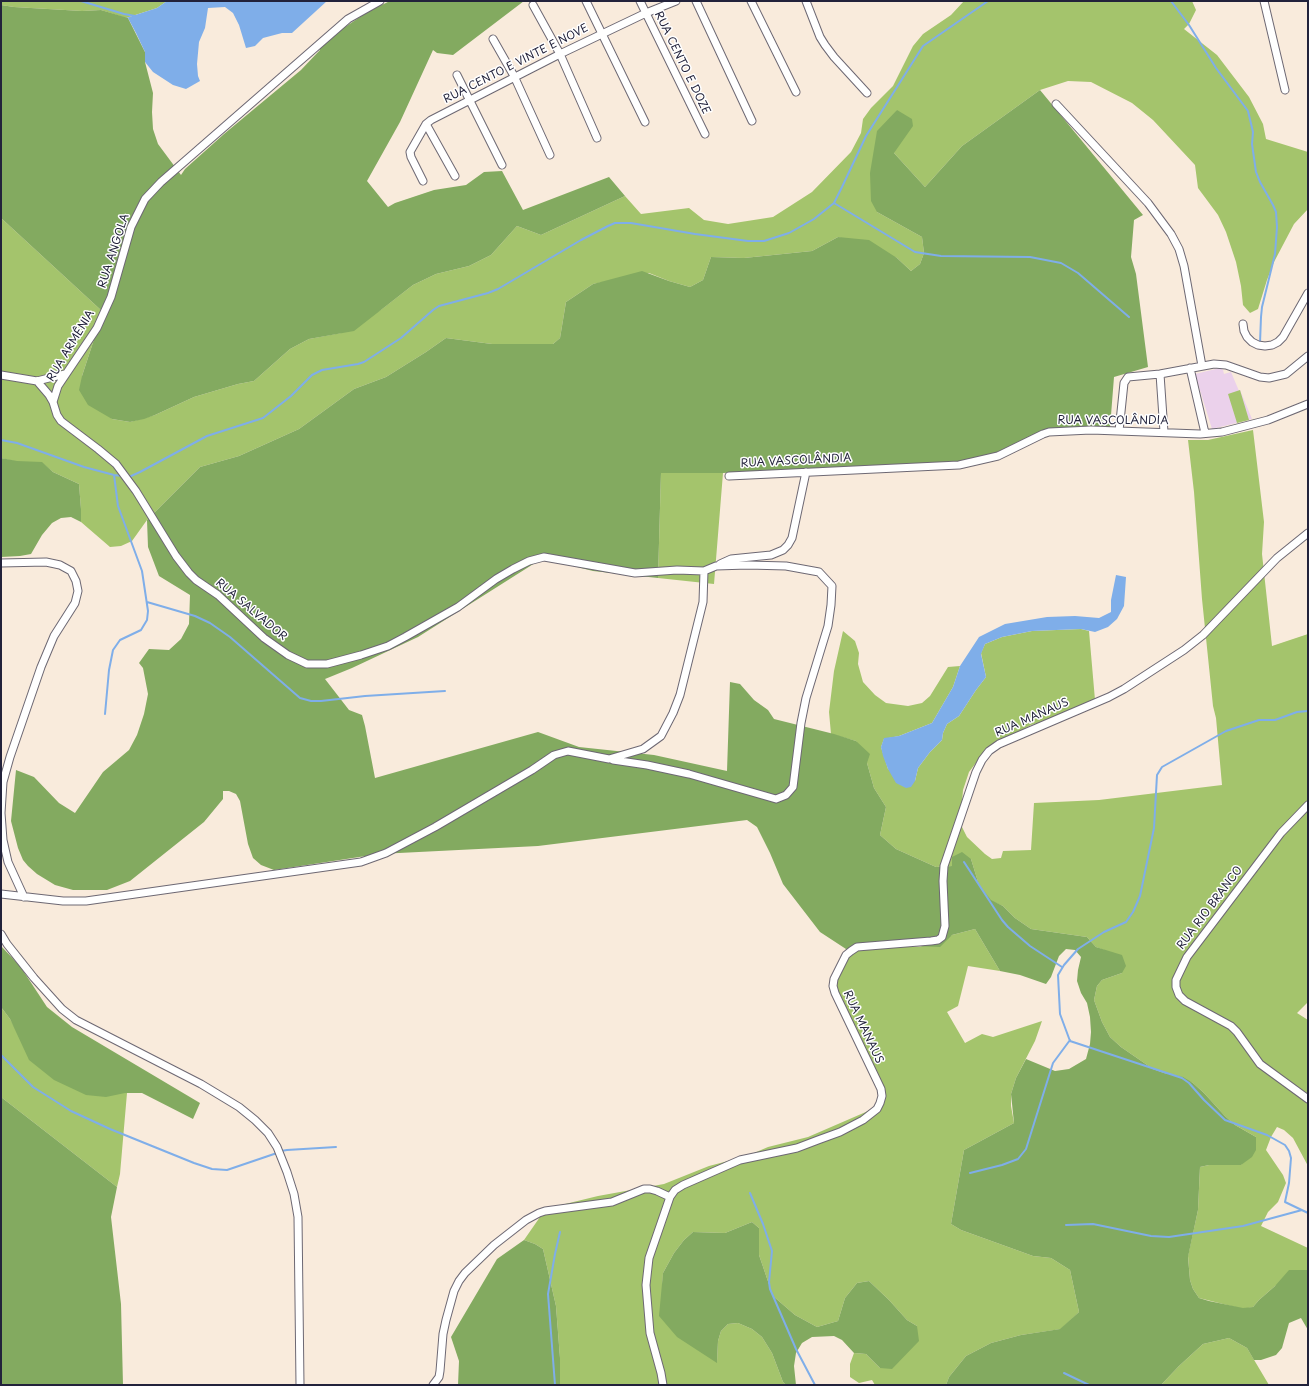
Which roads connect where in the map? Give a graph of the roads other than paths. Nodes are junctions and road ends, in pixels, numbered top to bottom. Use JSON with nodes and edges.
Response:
{"nodes":[{"id":1,"x":380,"y":1,"type":"edge"},
{"id":2,"x":586,"y":1,"type":"edge"},
{"id":3,"x":640,"y":1,"type":"edge"},
{"id":4,"x":676,"y":1,"type":"edge"},
{"id":5,"x":696,"y":1,"type":"edge"},
{"id":6,"x":751,"y":1,"type":"edge"},
{"id":7,"x":806,"y":1,"type":"edge"},
{"id":8,"x":1264,"y":1,"type":"edge"},
{"id":9,"x":533,"y":5,"type":"dead end"},
{"id":10,"x":646,"y":13,"type":"junction"},
{"id":11,"x":602,"y":33,"type":"junction"},
{"id":12,"x":493,"y":39,"type":"dead end"},
{"id":13,"x":560,"y":54,"type":"junction"},
{"id":14,"x":457,"y":75,"type":"dead end"},
{"id":15,"x":514,"y":76,"type":"junction"},
{"id":16,"x":1285,"y":90,"type":"dead end"},
{"id":17,"x":796,"y":92,"type":"dead end"},
{"id":18,"x":868,"y":93,"type":"dead end"},
{"id":19,"x":470,"y":99,"type":"junction"},
{"id":20,"x":1056,"y":104,"type":"dead end"},
{"id":21,"x":752,"y":121,"type":"dead end"},
{"id":22,"x":645,"y":122,"type":"dead end"},
{"id":23,"x":426,"y":124,"type":"junction"},
{"id":24,"x":705,"y":134,"type":"dead end"},
{"id":25,"x":597,"y":138,"type":"dead end"},
{"id":26,"x":550,"y":155,"type":"dead end"},
{"id":27,"x":502,"y":165,"type":"dead end"},
{"id":28,"x":455,"y":176,"type":"dead end"},
{"id":29,"x":423,"y":181,"type":"dead end"},
{"id":30,"x":1308,"y":293,"type":"edge"},
{"id":31,"x":111,"y":297,"type":"joint"},
{"id":32,"x":1243,"y":324,"type":"dead end"},
{"id":33,"x":1308,"y":356,"type":"edge"},
{"id":34,"x":1202,"y":366,"type":"junction"},
{"id":35,"x":1190,"y":368,"type":"junction"},
{"id":36,"x":65,"y":374,"type":"junction"},
{"id":37,"x":1160,"y":374,"type":"junction"},
{"id":38,"x":1,"y":375,"type":"edge"},
{"id":39,"x":37,"y":381,"type":"junction"},
{"id":40,"x":53,"y":402,"type":"junction"},
{"id":41,"x":1308,"y":404,"type":"edge"},
{"id":42,"x":1119,"y":430,"type":"junction"},
{"id":43,"x":1164,"y":432,"type":"junction"},
{"id":44,"x":1205,"y":433,"type":"junction"},
{"id":45,"x":806,"y":472,"type":"junction"},
{"id":46,"x":729,"y":476,"type":"dead end"},
{"id":47,"x":1308,"y":533,"type":"edge"},
{"id":48,"x":1,"y":563,"type":"edge"},
{"id":49,"x":716,"y":566,"type":"junction"},
{"id":50,"x":704,"y":571,"type":"junction"},
{"id":51,"x":609,"y":759,"type":"junction"},
{"id":52,"x":1308,"y":805,"type":"edge"},
{"id":53,"x":1,"y":894,"type":"edge"},
{"id":54,"x":24,"y":897,"type":"junction"},
{"id":55,"x":1,"y":934,"type":"edge"},
{"id":56,"x":1308,"y":1099,"type":"edge"},
{"id":57,"x":670,"y":1197,"type":"junction"},
{"id":58,"x":300,"y":1385,"type":"edge"},
{"id":59,"x":433,"y":1385,"type":"edge"},
{"id":60,"x":663,"y":1385,"type":"edge"}],
"edges":[{"from":1,"to":31,"type":"street","name":"RUA ANGOLA"},
{"from":2,"to":11,"type":"street"},
{"from":3,"to":10,"type":"street","name":"RUA CENTO E DOZE"},
{"from":4,"to":10,"type":"street","name":"RUA CENTO E VINTE E NOVE"},
{"from":5,"to":21,"type":"street"},
{"from":6,"to":17,"type":"street"},
{"from":7,"to":18,"type":"street"},
{"from":8,"to":16,"type":"street"},
{"from":9,"to":13,"type":"street"},
{"from":10,"to":11,"type":"street","name":"RUA CENTO E VINTE E NOVE"},
{"from":10,"to":24,"type":"street","name":"RUA CENTO E DOZE"},
{"from":11,"to":13,"type":"street","name":"RUA CENTO E VINTE E NOVE"},
{"from":11,"to":22,"type":"street"},
{"from":12,"to":15,"type":"street"},
{"from":13,"to":15,"type":"street","name":"RUA CENTO E VINTE E NOVE"},
{"from":13,"to":25,"type":"street"},
{"from":14,"to":19,"type":"street"},
{"from":15,"to":19,"type":"street","name":"RUA CENTO E VINTE E NOVE"},
{"from":15,"to":26,"type":"street"},
{"from":19,"to":23,"type":"street","name":"RUA CENTO E VINTE E NOVE"},
{"from":19,"to":27,"type":"street"},
{"from":20,"to":34,"type":"street"},
{"from":23,"to":28,"type":"street"},
{"from":23,"to":29,"type":"street","name":"RUA CENTO E VINTE E NOVE"},
{"from":30,"to":32,"type":"street"},
{"from":31,"to":36,"type":"street","name":"RUA ARMÊNIA"},
{"from":33,"to":34,"type":"street"},
{"from":34,"to":35,"type":"street"},
{"from":35,"to":37,"type":"street"},
{"from":35,"to":44,"type":"street"},
{"from":36,"to":39,"type":"street"},
{"from":36,"to":40,"type":"street","name":"RUA ARMÊNIA"},
{"from":37,"to":42,"type":"street"},
{"from":37,"to":43,"type":"street"},
{"from":38,"to":39,"type":"street"},
{"from":39,"to":40,"type":"street"},
{"from":40,"to":50,"type":"street","name":"RUA SALVADOR"},
{"from":41,"to":44,"type":"street","name":"RUA VASCOLÂNDIA"},
{"from":42,"to":43,"type":"street","name":"RUA VASCOLÂNDIA"},
{"from":42,"to":45,"type":"street","name":"RUA VASCOLÂNDIA"},
{"from":43,"to":44,"type":"street","name":"RUA VASCOLÂNDIA"},
{"from":45,"to":46,"type":"street","name":"RUA VASCOLÂNDIA"},
{"from":45,"to":49,"type":"street"},
{"from":47,"to":57,"type":"street","name":"RUA MANAUS"},
{"from":48,"to":54,"type":"street"},
{"from":49,"to":50,"type":"street"},
{"from":49,"to":51,"type":"street"},
{"from":50,"to":51,"type":"street"},
{"from":51,"to":54,"type":"street"},
{"from":52,"to":56,"type":"street","name":"RUA RIO BRANCO"},
{"from":53,"to":54,"type":"street"},
{"from":55,"to":58,"type":"street"},
{"from":57,"to":59,"type":"street"},
{"from":57,"to":60,"type":"street"}]}
